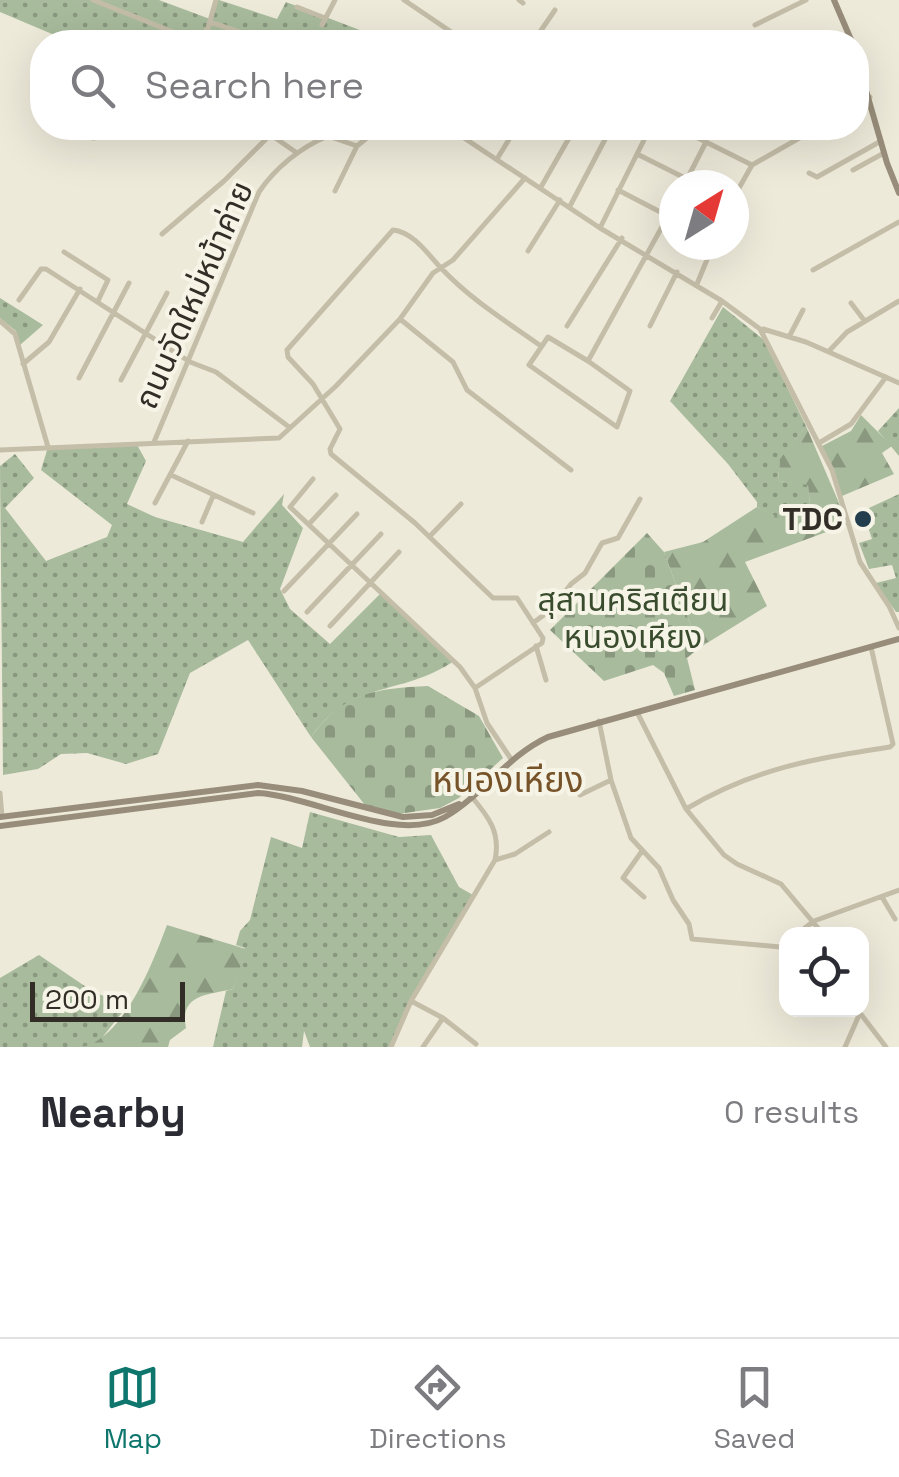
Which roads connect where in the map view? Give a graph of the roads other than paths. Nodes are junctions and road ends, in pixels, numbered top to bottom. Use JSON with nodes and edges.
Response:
{"nodes":[{"id":1,"x":93,"y":0,"type":"edge"},
{"id":2,"x":216,"y":0,"type":"edge"},
{"id":3,"x":334,"y":0,"type":"edge"},
{"id":4,"x":404,"y":0,"type":"edge"},
{"id":5,"x":806,"y":0,"type":"edge"},
{"id":6,"x":834,"y":0,"type":"edge"},
{"id":7,"x":296,"y":7,"type":"dead end"},
{"id":8,"x":555,"y":10,"type":"dead end"},
{"id":9,"x":210,"y":22,"type":"junction"},
{"id":10,"x":756,"y":25,"type":"dead end"},
{"id":11,"x":168,"y":30,"type":"edge"},
{"id":12,"x":205,"y":30,"type":"edge"},
{"id":13,"x":234,"y":30,"type":"edge"},
{"id":14,"x":448,"y":30,"type":"edge"},
{"id":15,"x":541,"y":30,"type":"edge"},
{"id":16,"x":847,"y":30,"type":"edge"},
{"id":17,"x":869,"y":94,"type":"edge"},
{"id":18,"x":870,"y":97,"type":"joint"},
{"id":19,"x":265,"y":140,"type":"edge"},
{"id":20,"x":279,"y":140,"type":"edge"},
{"id":21,"x":321,"y":140,"type":"edge"},
{"id":22,"x":339,"y":140,"type":"edge"},
{"id":23,"x":363,"y":140,"type":"edge"},
{"id":24,"x":468,"y":140,"type":"edge"},
{"id":25,"x":509,"y":140,"type":"edge"},
{"id":26,"x":568,"y":140,"type":"edge"},
{"id":27,"x":604,"y":140,"type":"edge"},
{"id":28,"x":644,"y":140,"type":"edge"},
{"id":29,"x":702,"y":140,"type":"edge"},
{"id":30,"x":796,"y":140,"type":"edge"},
{"id":31,"x":881,"y":141,"type":"junction"},
{"id":32,"x":706,"y":142,"type":"junction"},
{"id":33,"x":356,"y":146,"type":"junction"},
{"id":34,"x":297,"y":154,"type":"junction"},
{"id":35,"x":637,"y":154,"type":"junction"},
{"id":36,"x":884,"y":154,"type":"junction"},
{"id":37,"x":497,"y":159,"type":"junction"},
{"id":38,"x":752,"y":165,"type":"junction"},
{"id":39,"x":665,"y":170,"type":"edge"},
{"id":40,"x":692,"y":170,"type":"edge"},
{"id":41,"x":749,"y":170,"type":"edge"},
{"id":42,"x":854,"y":170,"type":"dead end"},
{"id":43,"x":809,"y":174,"type":"dead end"},
{"id":44,"x":525,"y":178,"type":"junction"},
{"id":45,"x":541,"y":187,"type":"junction"},
{"id":46,"x":618,"y":190,"type":"junction"},
{"id":47,"x":335,"y":191,"type":"dead end"},
{"id":48,"x":899,"y":193,"type":"edge"},
{"id":49,"x":560,"y":200,"type":"junction"},
{"id":50,"x":570,"y":206,"type":"junction"},
{"id":51,"x":659,"y":211,"type":"edge"},
{"id":52,"x":899,"y":222,"type":"edge"},
{"id":53,"x":600,"y":228,"type":"junction"},
{"id":54,"x":162,"y":234,"type":"dead end"},
{"id":55,"x":659,"y":235,"type":"edge"},
{"id":56,"x":622,"y":238,"type":"junction"},
{"id":57,"x":528,"y":251,"type":"dead end"},
{"id":58,"x":64,"y":252,"type":"dead end"},
{"id":59,"x":649,"y":256,"type":"junction"},
{"id":60,"x":706,"y":260,"type":"edge"},
{"id":61,"x":440,"y":268,"type":"junction"},
{"id":62,"x":813,"y":270,"type":"dead end"},
{"id":63,"x":676,"y":272,"type":"junction"},
{"id":64,"x":129,"y":283,"type":"dead end"},
{"id":65,"x":696,"y":284,"type":"junction"},
{"id":66,"x":80,"y":288,"type":"junction"},
{"id":67,"x":167,"y":293,"type":"dead end"},
{"id":68,"x":19,"y":300,"type":"dead end"},
{"id":69,"x":722,"y":300,"type":"junction"},
{"id":70,"x":98,"y":301,"type":"junction"},
{"id":71,"x":899,"y":301,"type":"edge"},
{"id":72,"x":851,"y":303,"type":"dead end"},
{"id":73,"x":802,"y":310,"type":"dead end"},
{"id":74,"x":115,"y":312,"type":"junction"},
{"id":75,"x":712,"y":318,"type":"dead end"},
{"id":76,"x":400,"y":319,"type":"junction"},
{"id":77,"x":865,"y":321,"type":"junction"},
{"id":78,"x":0,"y":322,"type":"edge"},
{"id":79,"x":566,"y":326,"type":"dead end"},
{"id":80,"x":650,"y":326,"type":"dead end"},
{"id":81,"x":760,"y":329,"type":"junction"},
{"id":82,"x":146,"y":333,"type":"junction"},
{"id":83,"x":789,"y":336,"type":"junction"},
{"id":84,"x":541,"y":346,"type":"junction"},
{"id":85,"x":830,"y":351,"type":"junction"},
{"id":86,"x":588,"y":361,"type":"junction"},
{"id":87,"x":190,"y":362,"type":"junction"},
{"id":88,"x":24,"y":364,"type":"junction"},
{"id":89,"x":886,"y":377,"type":"junction"},
{"id":90,"x":79,"y":378,"type":"dead end"},
{"id":91,"x":121,"y":380,"type":"dead end"},
{"id":92,"x":899,"y":383,"type":"edge"},
{"id":93,"x":322,"y":399,"type":"junction"},
{"id":94,"x":288,"y":427,"type":"junction"},
{"id":95,"x":188,"y":441,"type":"junction"},
{"id":96,"x":154,"y":442,"type":"junction"},
{"id":97,"x":819,"y":443,"type":"junction"},
{"id":98,"x":48,"y":447,"type":"junction"},
{"id":99,"x":0,"y":450,"type":"edge"},
{"id":100,"x":572,"y":470,"type":"dead end"},
{"id":101,"x":171,"y":475,"type":"junction"},
{"id":102,"x":313,"y":479,"type":"dead end"},
{"id":103,"x":336,"y":495,"type":"dead end"},
{"id":104,"x":213,"y":496,"type":"junction"},
{"id":105,"x":640,"y":500,"type":"dead end"},
{"id":106,"x":155,"y":502,"type":"dead end"},
{"id":107,"x":460,"y":504,"type":"dead end"},
{"id":108,"x":253,"y":513,"type":"dead end"},
{"id":109,"x":358,"y":514,"type":"dead end"},
{"id":110,"x":202,"y":522,"type":"dead end"},
{"id":111,"x":309,"y":524,"type":"junction"},
{"id":112,"x":381,"y":534,"type":"dead end"},
{"id":113,"x":430,"y":536,"type":"junction"},
{"id":114,"x":329,"y":544,"type":"junction"},
{"id":115,"x":400,"y":552,"type":"dead end"},
{"id":116,"x":352,"y":565,"type":"junction"},
{"id":117,"x":371,"y":583,"type":"junction"},
{"id":118,"x":284,"y":591,"type":"dead end"},
{"id":119,"x":307,"y":612,"type":"dead end"},
{"id":120,"x":533,"y":623,"type":"junction"},
{"id":121,"x":330,"y":626,"type":"dead end"},
{"id":122,"x":899,"y":628,"type":"edge"},
{"id":123,"x":899,"y":639,"type":"edge"},
{"id":124,"x":536,"y":646,"type":"junction"},
{"id":125,"x":871,"y":648,"type":"junction"},
{"id":126,"x":546,"y":680,"type":"dead end"},
{"id":127,"x":475,"y":688,"type":"junction"},
{"id":128,"x":637,"y":712,"type":"junction"},
{"id":129,"x":599,"y":721,"type":"junction"},
{"id":130,"x":511,"y":759,"type":"junction"},
{"id":131,"x":611,"y":780,"type":"junction"},
{"id":132,"x":0,"y":793,"type":"edge"},
{"id":133,"x":580,"y":796,"type":"dead end"},
{"id":134,"x":468,"y":798,"type":"junction"},
{"id":135,"x":686,"y":809,"type":"junction"},
{"id":136,"x":1,"y":817,"type":"edge"},
{"id":137,"x":391,"y":820,"type":"junction"},
{"id":138,"x":0,"y":826,"type":"edge"},
{"id":139,"x":550,"y":832,"type":"dead end"},
{"id":140,"x":642,"y":851,"type":"junction"},
{"id":141,"x":494,"y":860,"type":"junction"},
{"id":142,"x":899,"y":890,"type":"edge"},
{"id":143,"x":644,"y":897,"type":"dead end"},
{"id":144,"x":882,"y":897,"type":"junction"},
{"id":145,"x":894,"y":919,"type":"dead end"},
{"id":146,"x":814,"y":920,"type":"junction"},
{"id":147,"x":805,"y":927,"type":"edge"},
{"id":148,"x":818,"y":927,"type":"edge"},
{"id":149,"x":779,"y":947,"type":"edge"},
{"id":150,"x":411,"y":1001,"type":"junction"},
{"id":151,"x":443,"y":1018,"type":"junction"},
{"id":152,"x":476,"y":1044,"type":"dead end"},
{"id":153,"x":391,"y":1047,"type":"edge"},
{"id":154,"x":423,"y":1047,"type":"edge"},
{"id":155,"x":845,"y":1047,"type":"edge"},
{"id":156,"x":886,"y":1047,"type":"edge"}],
"edges":[{"from":1,"to":11,"type":"street"},
{"from":2,"to":9,"type":"street"},
{"from":3,"to":7,"type":"street"},
{"from":4,"to":14,"type":"street"},
{"from":5,"to":10,"type":"street"},
{"from":6,"to":16,"type":"main road"},
{"from":8,"to":15,"type":"street"},
{"from":9,"to":12,"type":"street"},
{"from":9,"to":13,"type":"street"},
{"from":17,"to":18,"type":"main road"},
{"from":18,"to":31,"type":"main road"},
{"from":19,"to":54,"type":"street"},
{"from":20,"to":34,"type":"street"},
{"from":21,"to":34,"type":"street","name":"ถนนวัดใหม่หน้าค่าย"},
{"from":22,"to":33,"type":"street"},
{"from":23,"to":33,"type":"street"},
{"from":24,"to":37,"type":"street"},
{"from":25,"to":37,"type":"street"},
{"from":26,"to":45,"type":"street"},
{"from":27,"to":50,"type":"street"},
{"from":28,"to":35,"type":"street"},
{"from":29,"to":32,"type":"street"},
{"from":30,"to":38,"type":"street"},
{"from":31,"to":36,"type":"main road"},
{"from":31,"to":43,"type":"street"},
{"from":32,"to":38,"type":"street"},
{"from":32,"to":40,"type":"street"},
{"from":33,"to":47,"type":"street"},
{"from":34,"to":87,"type":"street","name":"ถนนวัดใหม่หน้าค่าย"},
{"from":35,"to":39,"type":"street"},
{"from":35,"to":46,"type":"street"},
{"from":36,"to":42,"type":"street"},
{"from":36,"to":48,"type":"main road"},
{"from":37,"to":44,"type":"street"},
{"from":38,"to":41,"type":"street"},
{"from":44,"to":45,"type":"street"},
{"from":44,"to":61,"type":"street"},
{"from":45,"to":49,"type":"street"},
{"from":46,"to":51,"type":"street"},
{"from":46,"to":53,"type":"street"},
{"from":49,"to":50,"type":"street"},
{"from":49,"to":57,"type":"street"},
{"from":50,"to":53,"type":"street"},
{"from":52,"to":62,"type":"street"},
{"from":53,"to":56,"type":"street"},
{"from":55,"to":59,"type":"street"},
{"from":56,"to":59,"type":"street"},
{"from":56,"to":79,"type":"street"},
{"from":58,"to":70,"type":"street"},
{"from":59,"to":63,"type":"street"},
{"from":59,"to":86,"type":"street"},
{"from":60,"to":65,"type":"street"},
{"from":61,"to":76,"type":"street"},
{"from":61,"to":84,"type":"street"},
{"from":61,"to":93,"type":"street"},
{"from":63,"to":65,"type":"street"},
{"from":63,"to":80,"type":"street"},
{"from":64,"to":74,"type":"street"},
{"from":65,"to":69,"type":"street"},
{"from":66,"to":68,"type":"street"},
{"from":66,"to":70,"type":"street"},
{"from":66,"to":88,"type":"street"},
{"from":67,"to":82,"type":"street"},
{"from":69,"to":75,"type":"street"},
{"from":69,"to":81,"type":"street"},
{"from":70,"to":74,"type":"street"},
{"from":71,"to":77,"type":"street"},
{"from":72,"to":77,"type":"street"},
{"from":73,"to":83,"type":"street"},
{"from":74,"to":82,"type":"street"},
{"from":74,"to":90,"type":"street"},
{"from":76,"to":93,"type":"street"},
{"from":76,"to":100,"type":"street"},
{"from":77,"to":85,"type":"street"},
{"from":78,"to":88,"type":"street"},
{"from":81,"to":83,"type":"street"},
{"from":81,"to":97,"type":"street"},
{"from":82,"to":87,"type":"street"},
{"from":82,"to":91,"type":"street"},
{"from":83,"to":85,"type":"street"},
{"from":84,"to":86,"type":"street"},
{"from":84,"to":86,"type":"street"},
{"from":85,"to":89,"type":"street"},
{"from":87,"to":94,"type":"street"},
{"from":87,"to":96,"type":"street","name":"ถนนวัดใหม่หน้าค่าย"},
{"from":88,"to":98,"type":"street"},
{"from":89,"to":92,"type":"street"},
{"from":89,"to":97,"type":"street"},
{"from":93,"to":94,"type":"street"},
{"from":93,"to":113,"type":"street"},
{"from":94,"to":95,"type":"street"},
{"from":95,"to":96,"type":"street"},
{"from":95,"to":101,"type":"street"},
{"from":96,"to":98,"type":"street"},
{"from":97,"to":122,"type":"street"},
{"from":98,"to":99,"type":"street"},
{"from":101,"to":104,"type":"street"},
{"from":101,"to":106,"type":"street"},
{"from":102,"to":111,"type":"street"},
{"from":103,"to":111,"type":"street"},
{"from":104,"to":108,"type":"street"},
{"from":104,"to":110,"type":"street"},
{"from":105,"to":120,"type":"street"},
{"from":107,"to":113,"type":"street"},
{"from":109,"to":114,"type":"street"},
{"from":111,"to":114,"type":"street"},
{"from":112,"to":116,"type":"street"},
{"from":113,"to":120,"type":"street"},
{"from":114,"to":116,"type":"street"},
{"from":114,"to":118,"type":"street"},
{"from":115,"to":117,"type":"street"},
{"from":116,"to":117,"type":"street"},
{"from":116,"to":119,"type":"street"},
{"from":117,"to":121,"type":"street"},
{"from":117,"to":127,"type":"street"},
{"from":120,"to":124,"type":"street"},
{"from":123,"to":125,"type":"main road"},
{"from":124,"to":126,"type":"street"},
{"from":124,"to":127,"type":"street"},
{"from":125,"to":128,"type":"main road"},
{"from":125,"to":135,"type":"street"},
{"from":127,"to":130,"type":"street"},
{"from":128,"to":129,"type":"main road"},
{"from":128,"to":135,"type":"street"},
{"from":129,"to":130,"type":"main road"},
{"from":129,"to":131,"type":"street"},
{"from":130,"to":134,"type":"main road"},
{"from":131,"to":133,"type":"street"},
{"from":131,"to":140,"type":"street"},
{"from":132,"to":136,"type":"street"},
{"from":134,"to":137,"type":"main road"},
{"from":134,"to":141,"type":"street"},
{"from":135,"to":146,"type":"street"},
{"from":136,"to":137,"type":"main road"},
{"from":137,"to":138,"type":"main road"},
{"from":139,"to":141,"type":"street"},
{"from":140,"to":143,"type":"street"},
{"from":140,"to":149,"type":"street"},
{"from":141,"to":150,"type":"street"},
{"from":142,"to":144,"type":"street"},
{"from":144,"to":145,"type":"street"},
{"from":144,"to":146,"type":"street"},
{"from":146,"to":147,"type":"street"},
{"from":146,"to":148,"type":"street"},
{"from":150,"to":151,"type":"street"},
{"from":150,"to":153,"type":"street"},
{"from":151,"to":152,"type":"street"},
{"from":151,"to":154,"type":"street"},
{"from":155,"to":156,"type":"street"}]}
